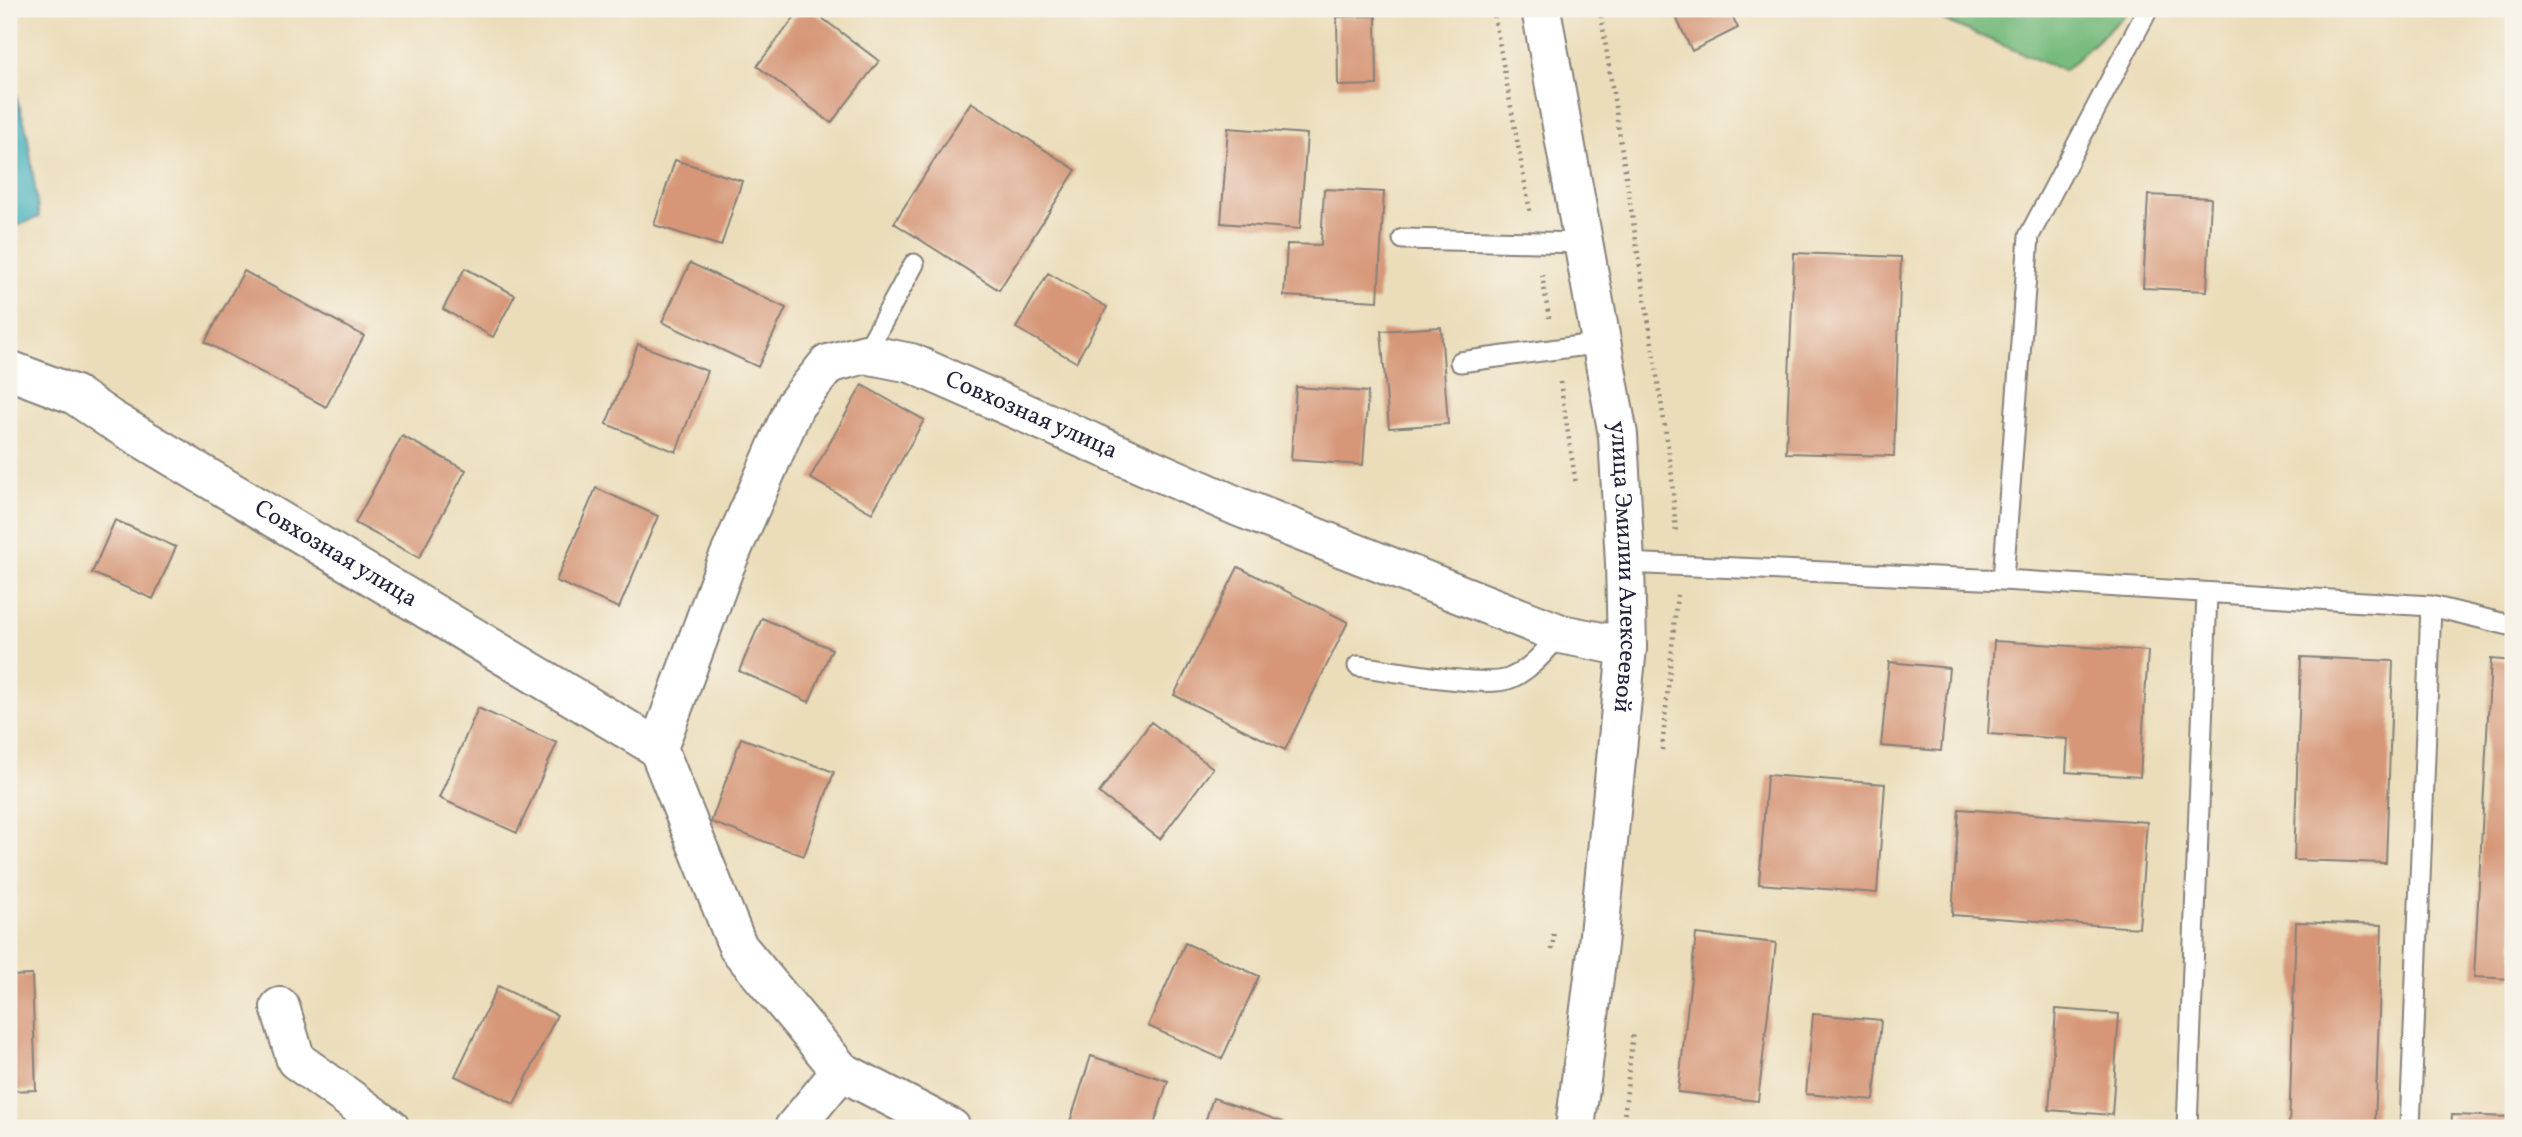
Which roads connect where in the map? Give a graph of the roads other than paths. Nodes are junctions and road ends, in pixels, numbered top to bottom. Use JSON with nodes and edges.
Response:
{"nodes":[{"id":1,"x":1541,"y":9,"type":"edge"},
{"id":2,"x":2148,"y":9,"type":"edge"},
{"id":3,"x":1403,"y":239,"type":"dead end"},
{"id":4,"x":1583,"y":243,"type":"junction"},
{"id":5,"x":914,"y":264,"type":"dead end"},
{"id":6,"x":1602,"y":343,"type":"junction"},
{"id":7,"x":865,"y":354,"type":"junction"},
{"id":8,"x":1460,"y":362,"type":"dead end"},
{"id":9,"x":9,"y":370,"type":"edge"},
{"id":10,"x":1625,"y":563,"type":"junction"},
{"id":11,"x":2003,"y":580,"type":"junction"},
{"id":12,"x":2207,"y":593,"type":"junction"},
{"id":13,"x":2431,"y":606,"type":"junction"},
{"id":14,"x":2513,"y":626,"type":"edge"},
{"id":15,"x":1561,"y":634,"type":"junction"},
{"id":16,"x":1627,"y":647,"type":"junction"},
{"id":17,"x":1358,"y":666,"type":"dead end"},
{"id":18,"x":658,"y":748,"type":"junction"},
{"id":19,"x":280,"y":1007,"type":"dead end"},
{"id":20,"x":841,"y":1071,"type":"junction"},
{"id":21,"x":390,"y":1128,"type":"edge"},
{"id":22,"x":794,"y":1128,"type":"edge"},
{"id":23,"x":951,"y":1128,"type":"edge"},
{"id":24,"x":1575,"y":1128,"type":"edge"},
{"id":25,"x":2187,"y":1128,"type":"edge"},
{"id":26,"x":2410,"y":1128,"type":"edge"}],
"edges":[{"from":1,"to":4,"type":"street","name":"улица Эмилии Алексеевой"},
{"from":2,"to":11,"type":"lane"},
{"from":3,"to":4,"type":"lane"},
{"from":4,"to":6,"type":"street","name":"улица Эмилии Алексеевой"},
{"from":5,"to":7,"type":"lane"},
{"from":6,"to":8,"type":"lane"},
{"from":6,"to":10,"type":"street","name":"улица Эмилии Алексеевой"},
{"from":7,"to":15,"type":"street","name":"Совхозная улица"},
{"from":7,"to":18,"type":"street","name":"Совхозная улица"},
{"from":9,"to":18,"type":"street","name":"Совхозная улица"},
{"from":10,"to":11,"type":"lane"},
{"from":10,"to":16,"type":"street","name":"улица Эмилии Алексеевой"},
{"from":11,"to":12,"type":"lane"},
{"from":12,"to":13,"type":"lane"},
{"from":12,"to":25,"type":"lane"},
{"from":13,"to":14,"type":"lane"},
{"from":13,"to":26,"type":"lane"},
{"from":15,"to":16,"type":"street","name":"Совхозная улица"},
{"from":15,"to":17,"type":"lane"},
{"from":16,"to":24,"type":"street","name":"улица Эмилии Алексеевой"},
{"from":18,"to":20,"type":"street"},
{"from":19,"to":21,"type":"street"},
{"from":20,"to":22,"type":"street"},
{"from":20,"to":23,"type":"street"}]}
